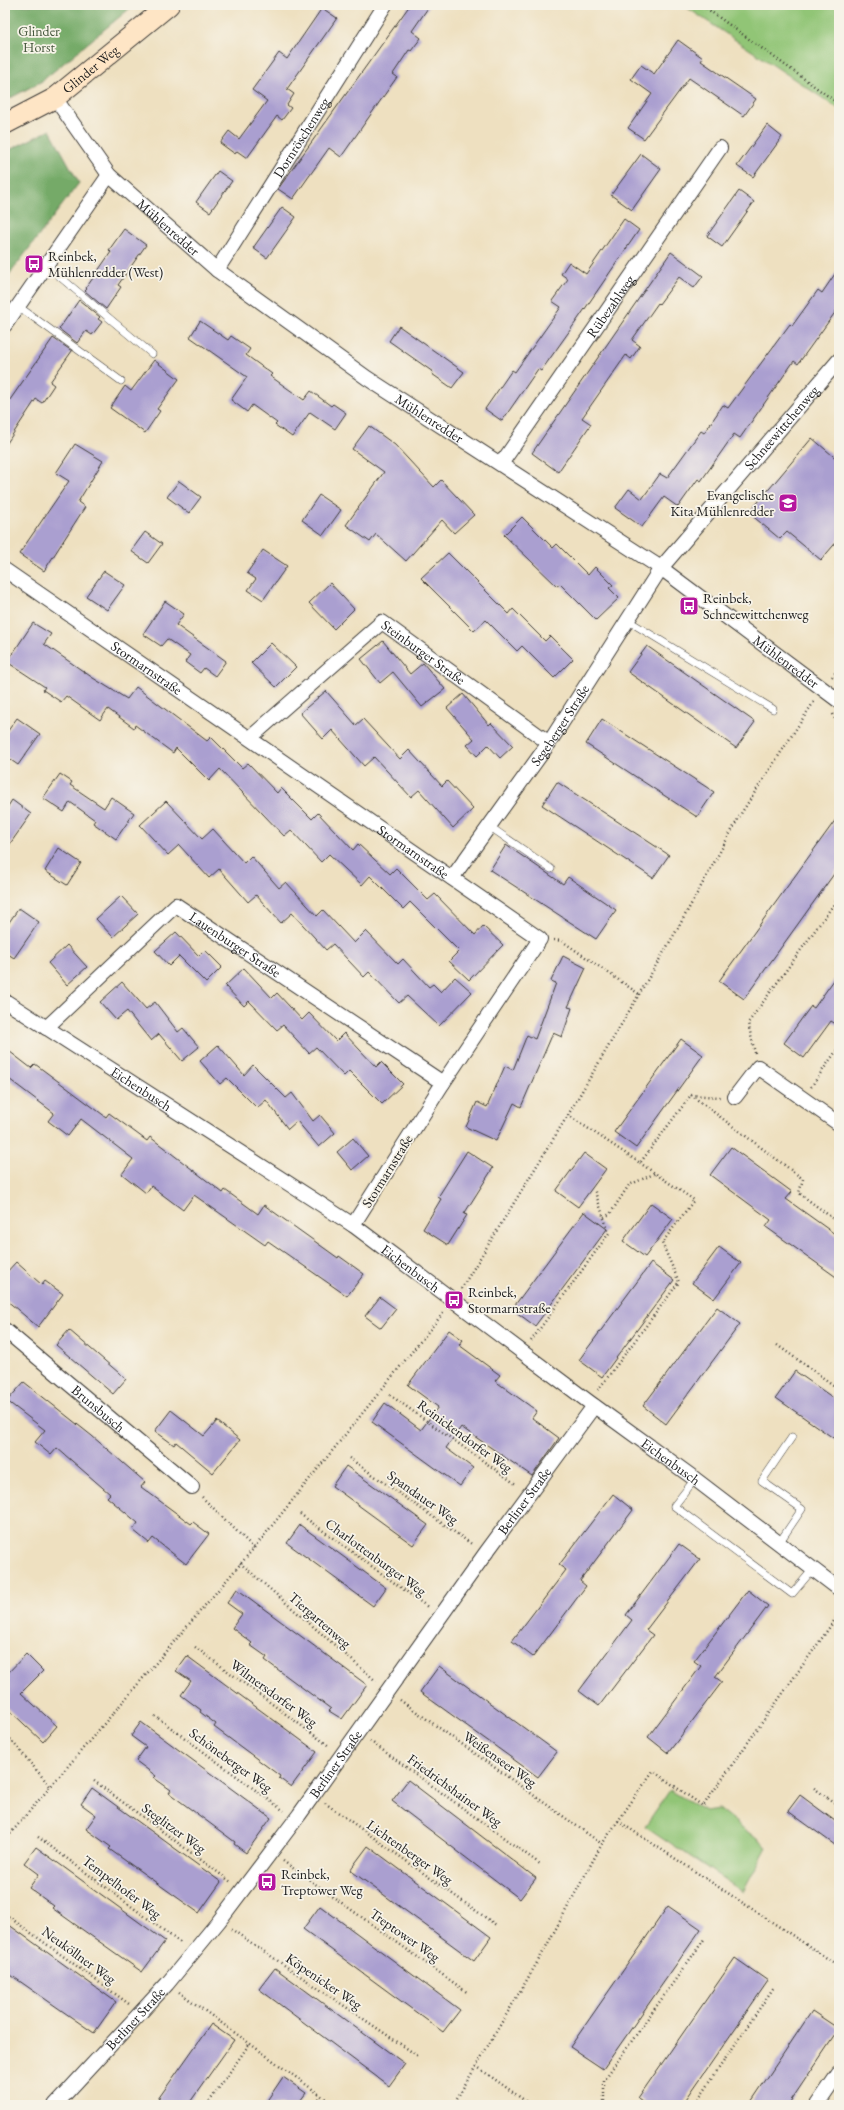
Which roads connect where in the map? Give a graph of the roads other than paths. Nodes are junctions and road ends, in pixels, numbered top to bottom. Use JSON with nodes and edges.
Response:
{"nodes":[{"id":1,"x":169,"y":5,"type":"edge"},
{"id":2,"x":385,"y":5,"type":"edge"},
{"id":3,"x":55,"y":98,"type":"junction"},
{"id":4,"x":5,"y":124,"type":"edge"},
{"id":5,"x":720,"y":148,"type":"dead end"},
{"id":6,"x":109,"y":175,"type":"junction"},
{"id":7,"x":47,"y":266,"type":"junction"},
{"id":8,"x":217,"y":270,"type":"junction"},
{"id":9,"x":18,"y":306,"type":"junction"},
{"id":10,"x":5,"y":325,"type":"edge"},
{"id":11,"x":152,"y":354,"type":"dead end"},
{"id":12,"x":839,"y":360,"type":"edge"},
{"id":13,"x":122,"y":381,"type":"dead end"},
{"id":14,"x":501,"y":464,"type":"junction"},
{"id":15,"x":661,"y":568,"type":"junction"},
{"id":16,"x":5,"y":570,"type":"edge"},
{"id":17,"x":627,"y":620,"type":"junction"},
{"id":18,"x":839,"y":701,"type":"edge"},
{"id":19,"x":772,"y":709,"type":"dead end"},
{"id":20,"x":250,"y":738,"type":"junction"},
{"id":21,"x":549,"y":743,"type":"junction"},
{"id":22,"x":489,"y":826,"type":"junction"},
{"id":23,"x":552,"y":868,"type":"dead end"},
{"id":24,"x":452,"y":878,"type":"junction"},
{"id":25,"x":5,"y":1000,"type":"edge"},
{"id":26,"x":46,"y":1028,"type":"junction"},
{"id":27,"x":443,"y":1082,"type":"junction"},
{"id":28,"x":735,"y":1097,"type":"road end"},
{"id":29,"x":839,"y":1124,"type":"edge"},
{"id":30,"x":353,"y":1225,"type":"junction"},
{"id":31,"x":5,"y":1330,"type":"edge"},
{"id":32,"x":591,"y":1404,"type":"junction"},
{"id":33,"x":792,"y":1437,"type":"dead end"},
{"id":34,"x":695,"y":1479,"type":"junction"},
{"id":35,"x":192,"y":1487,"type":"road end"},
{"id":36,"x":779,"y":1543,"type":"junction"},
{"id":37,"x":813,"y":1570,"type":"junction"},
{"id":38,"x":839,"y":1589,"type":"edge"},
{"id":39,"x":839,"y":2073,"type":"edge"},
{"id":40,"x":55,"y":2105,"type":"edge"},
{"id":41,"x":817,"y":2105,"type":"edge"}],
"edges":[{"from":1,"to":3,"type":"main road","name":"Glinder Weg"},
{"from":2,"to":8,"type":"street","name":"Dornröschenweg"},
{"from":3,"to":4,"type":"main road","name":"Glinder Weg"},
{"from":3,"to":6,"type":"street","name":"Mühlenredder"},
{"from":5,"to":14,"type":"street","name":"Rübezahlweg"},
{"from":6,"to":7,"type":"street"},
{"from":6,"to":8,"type":"street","name":"Mühlenredder"},
{"from":7,"to":9,"type":"street"},
{"from":7,"to":11,"type":"lane"},
{"from":8,"to":14,"type":"street","name":"Mühlenredder"},
{"from":9,"to":10,"type":"street"},
{"from":9,"to":13,"type":"lane"},
{"from":12,"to":15,"type":"street","name":"Schneewittchenweg"},
{"from":14,"to":15,"type":"street","name":"Mühlenredder"},
{"from":15,"to":17,"type":"street","name":"Segeberger Straße"},
{"from":15,"to":18,"type":"street","name":"Mühlenredder"},
{"from":16,"to":20,"type":"street","name":"Stormarnstraße"},
{"from":17,"to":19,"type":"lane"},
{"from":17,"to":21,"type":"street","name":"Segeberger Straße"},
{"from":20,"to":21,"type":"street","name":"Steinburger Straße"},
{"from":20,"to":24,"type":"street","name":"Stormarnstraße"},
{"from":21,"to":22,"type":"street","name":"Segeberger Straße"},
{"from":22,"to":23,"type":"lane"},
{"from":22,"to":24,"type":"street","name":"Segeberger Straße"},
{"from":24,"to":27,"type":"street","name":"Stormarnstraße"},
{"from":25,"to":26,"type":"street","name":"Eichenbusch"},
{"from":26,"to":27,"type":"street","name":"Lauenburger Straße"},
{"from":26,"to":30,"type":"street","name":"Eichenbusch"},
{"from":27,"to":30,"type":"street","name":"Stormarnstraße"},
{"from":28,"to":29,"type":"street"},
{"from":30,"to":32,"type":"street","name":"Eichenbusch"},
{"from":31,"to":35,"type":"street","name":"Brunsbusch"},
{"from":32,"to":34,"type":"street","name":"Eichenbusch"},
{"from":32,"to":40,"type":"street","name":"Berliner Straße"},
{"from":33,"to":36,"type":"lane"},
{"from":34,"to":36,"type":"street","name":"Eichenbusch"},
{"from":34,"to":37,"type":"lane"},
{"from":36,"to":37,"type":"street","name":"Eichenbusch"},
{"from":37,"to":38,"type":"street","name":"Eichenbusch"},
{"from":39,"to":41,"type":"street"}]}
